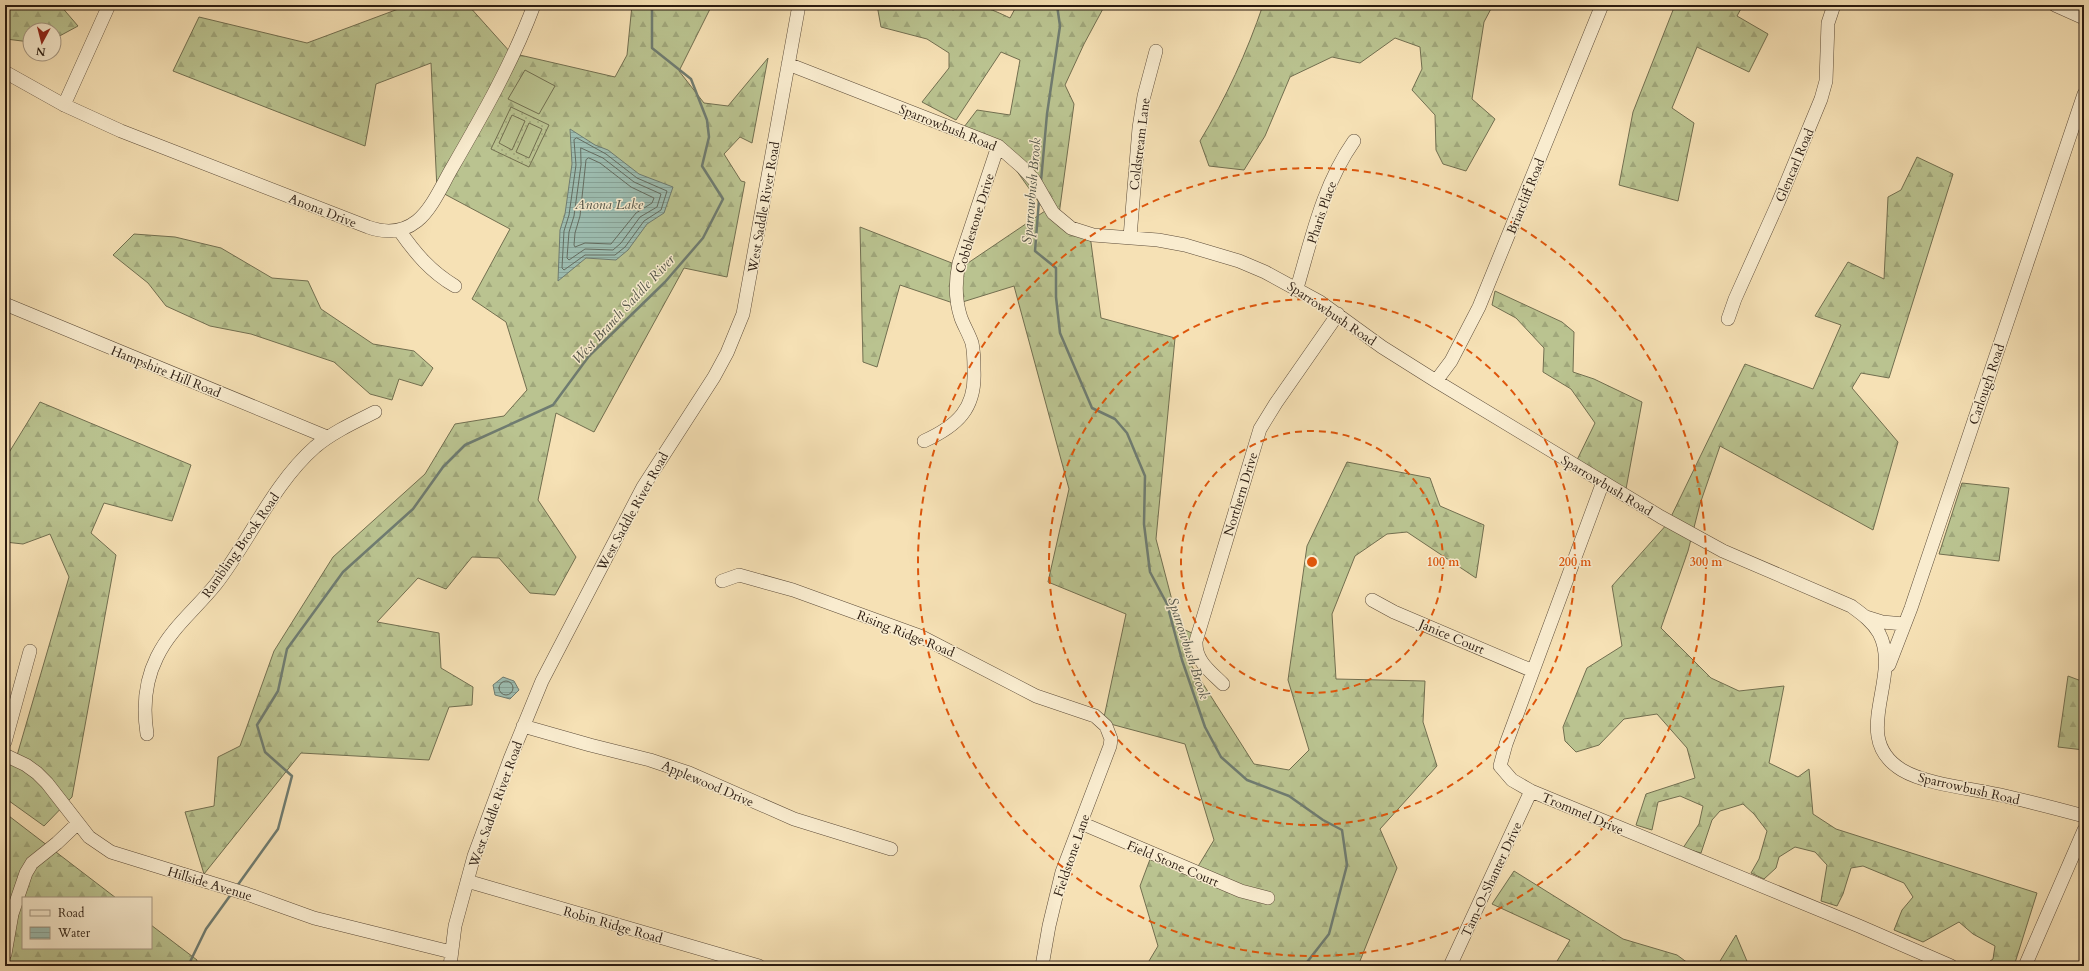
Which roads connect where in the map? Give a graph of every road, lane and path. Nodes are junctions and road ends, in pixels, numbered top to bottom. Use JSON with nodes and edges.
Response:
{"nodes":[{"id":1,"x":109,"y":5,"type":"edge"},
{"id":2,"x":534,"y":5,"type":"edge"},
{"id":3,"x":799,"y":5,"type":"edge"},
{"id":4,"x":1602,"y":5,"type":"edge"},
{"id":5,"x":1834,"y":5,"type":"edge"},
{"id":6,"x":2054,"y":5,"type":"edge"},
{"id":7,"x":2084,"y":18,"type":"edge"},
{"id":8,"x":1156,"y":51,"type":"dead end"},
{"id":9,"x":788,"y":64,"type":"junction"},
{"id":10,"x":5,"y":72,"type":"edge"},
{"id":11,"x":2084,"y":94,"type":"edge"},
{"id":12,"x":64,"y":105,"type":"junction"},
{"id":13,"x":1354,"y":141,"type":"dead end"},
{"id":14,"x":998,"y":146,"type":"junction"},
{"id":15,"x":399,"y":230,"type":"junction"},
{"id":16,"x":1130,"y":237,"type":"junction"},
{"id":17,"x":455,"y":286,"type":"dead end"},
{"id":18,"x":1297,"y":288,"type":"junction"},
{"id":19,"x":5,"y":304,"type":"edge"},
{"id":20,"x":1338,"y":314,"type":"junction"},
{"id":21,"x":1728,"y":319,"type":"dead end"},
{"id":22,"x":1436,"y":381,"type":"junction"},
{"id":23,"x":375,"y":412,"type":"dead end"},
{"id":24,"x":327,"y":437,"type":"junction"},
{"id":25,"x":924,"y":441,"type":"dead end"},
{"id":26,"x":1603,"y":482,"type":"junction"},
{"id":27,"x":722,"y":581,"type":"dead end"},
{"id":28,"x":1372,"y":600,"type":"dead end"},
{"id":29,"x":1866,"y":617,"type":"junction"},
{"id":30,"x":1904,"y":624,"type":"junction"},
{"id":31,"x":30,"y":651,"type":"dead end"},
{"id":32,"x":1533,"y":671,"type":"junction"},
{"id":33,"x":1886,"y":674,"type":"junction"},
{"id":34,"x":1223,"y":684,"type":"dead end"},
{"id":35,"x":523,"y":726,"type":"junction"},
{"id":36,"x":147,"y":734,"type":"dead end"},
{"id":37,"x":5,"y":742,"type":"edge"},
{"id":38,"x":1110,"y":746,"type":"joint"},
{"id":39,"x":5,"y":755,"type":"edge"},
{"id":40,"x":1531,"y":791,"type":"junction"},
{"id":41,"x":2084,"y":816,"type":"edge"},
{"id":42,"x":78,"y":823,"type":"junction"},
{"id":43,"x":1081,"y":823,"type":"junction"},
{"id":44,"x":2084,"y":830,"type":"edge"},
{"id":45,"x":891,"y":849,"type":"dead end"},
{"id":46,"x":467,"y":881,"type":"junction"},
{"id":47,"x":1268,"y":898,"type":"dead end"},
{"id":48,"x":451,"y":952,"type":"junction"},
{"id":49,"x":5,"y":954,"type":"edge"},
{"id":50,"x":450,"y":966,"type":"edge"},
{"id":51,"x":759,"y":966,"type":"edge"},
{"id":52,"x":1042,"y":966,"type":"edge"},
{"id":53,"x":1450,"y":966,"type":"edge"},
{"id":54,"x":1951,"y":966,"type":"edge"},
{"id":55,"x":2025,"y":966,"type":"edge"}],
"edges":[{"from":1,"to":12,"type":"street"},
{"from":2,"to":15,"type":"street","name":"Anona Drive"},
{"from":3,"to":9,"type":"street","name":"West Saddle River Road"},
{"from":4,"to":22,"type":"street","name":"Briarcliff Road"},
{"from":5,"to":21,"type":"street","name":"Glencarl Road"},
{"from":6,"to":7,"type":"street"},
{"from":8,"to":16,"type":"street","name":"Coldstream Lane"},
{"from":9,"to":14,"type":"street","name":"Sparrowbush Road"},
{"from":9,"to":35,"type":"street","name":"West Saddle River Road"},
{"from":10,"to":12,"type":"street","name":"Anona Drive"},
{"from":11,"to":30,"type":"street","name":"Carlough Road"},
{"from":12,"to":15,"type":"street","name":"Anona Drive"},
{"from":13,"to":18,"type":"street","name":"Pharis Place"},
{"from":14,"to":16,"type":"street","name":"Sparrowbush Road"},
{"from":14,"to":25,"type":"street","name":"Cobblestone Drive"},
{"from":15,"to":17,"type":"street"},
{"from":16,"to":18,"type":"street","name":"Sparrowbush Road"},
{"from":18,"to":20,"type":"street","name":"Sparrowbush Road"},
{"from":19,"to":24,"type":"street","name":"Hampshire Hill Road"},
{"from":20,"to":22,"type":"street","name":"Sparrowbush Road"},
{"from":20,"to":34,"type":"street","name":"Northern Drive"},
{"from":22,"to":26,"type":"street","name":"Sparrowbush Road"},
{"from":23,"to":24,"type":"street","name":"Rambling Brook Road"},
{"from":24,"to":36,"type":"street","name":"Rambling Brook Road"},
{"from":26,"to":29,"type":"street","name":"Sparrowbush Road"},
{"from":26,"to":32,"type":"street","name":"Trommel Drive"},
{"from":27,"to":38,"type":"street","name":"Rising Ridge Road"},
{"from":28,"to":32,"type":"street","name":"Janice Court"},
{"from":29,"to":30,"type":"street","name":"Sparrowbush Road"},
{"from":29,"to":33,"type":"street","name":"Sparrowbush Road"},
{"from":30,"to":33,"type":"street","name":"Carlough Road"},
{"from":31,"to":37,"type":"street"},
{"from":32,"to":40,"type":"street","name":"Trommel Drive"},
{"from":33,"to":41,"type":"street","name":"Sparrowbush Road"},
{"from":35,"to":45,"type":"street","name":"Applewood Drive"},
{"from":35,"to":46,"type":"street","name":"West Saddle River Road"},
{"from":38,"to":43,"type":"street","name":"Fieldstone Lane"},
{"from":39,"to":42,"type":"street","name":"Hillside Avenue"},
{"from":40,"to":53,"type":"street","name":"Tam-O-Shanter Drive"},
{"from":40,"to":54,"type":"street","name":"Trommel Drive"},
{"from":42,"to":48,"type":"street","name":"Hillside Avenue"},
{"from":42,"to":49,"type":"street"},
{"from":43,"to":47,"type":"street","name":"Field Stone Court"},
{"from":43,"to":52,"type":"street","name":"Fieldstone Lane"},
{"from":44,"to":55,"type":"street"},
{"from":46,"to":48,"type":"street","name":"West Saddle River Road"},
{"from":46,"to":51,"type":"street","name":"Robin Ridge Road"},
{"from":48,"to":50,"type":"street","name":"West Saddle River Road"}]}
